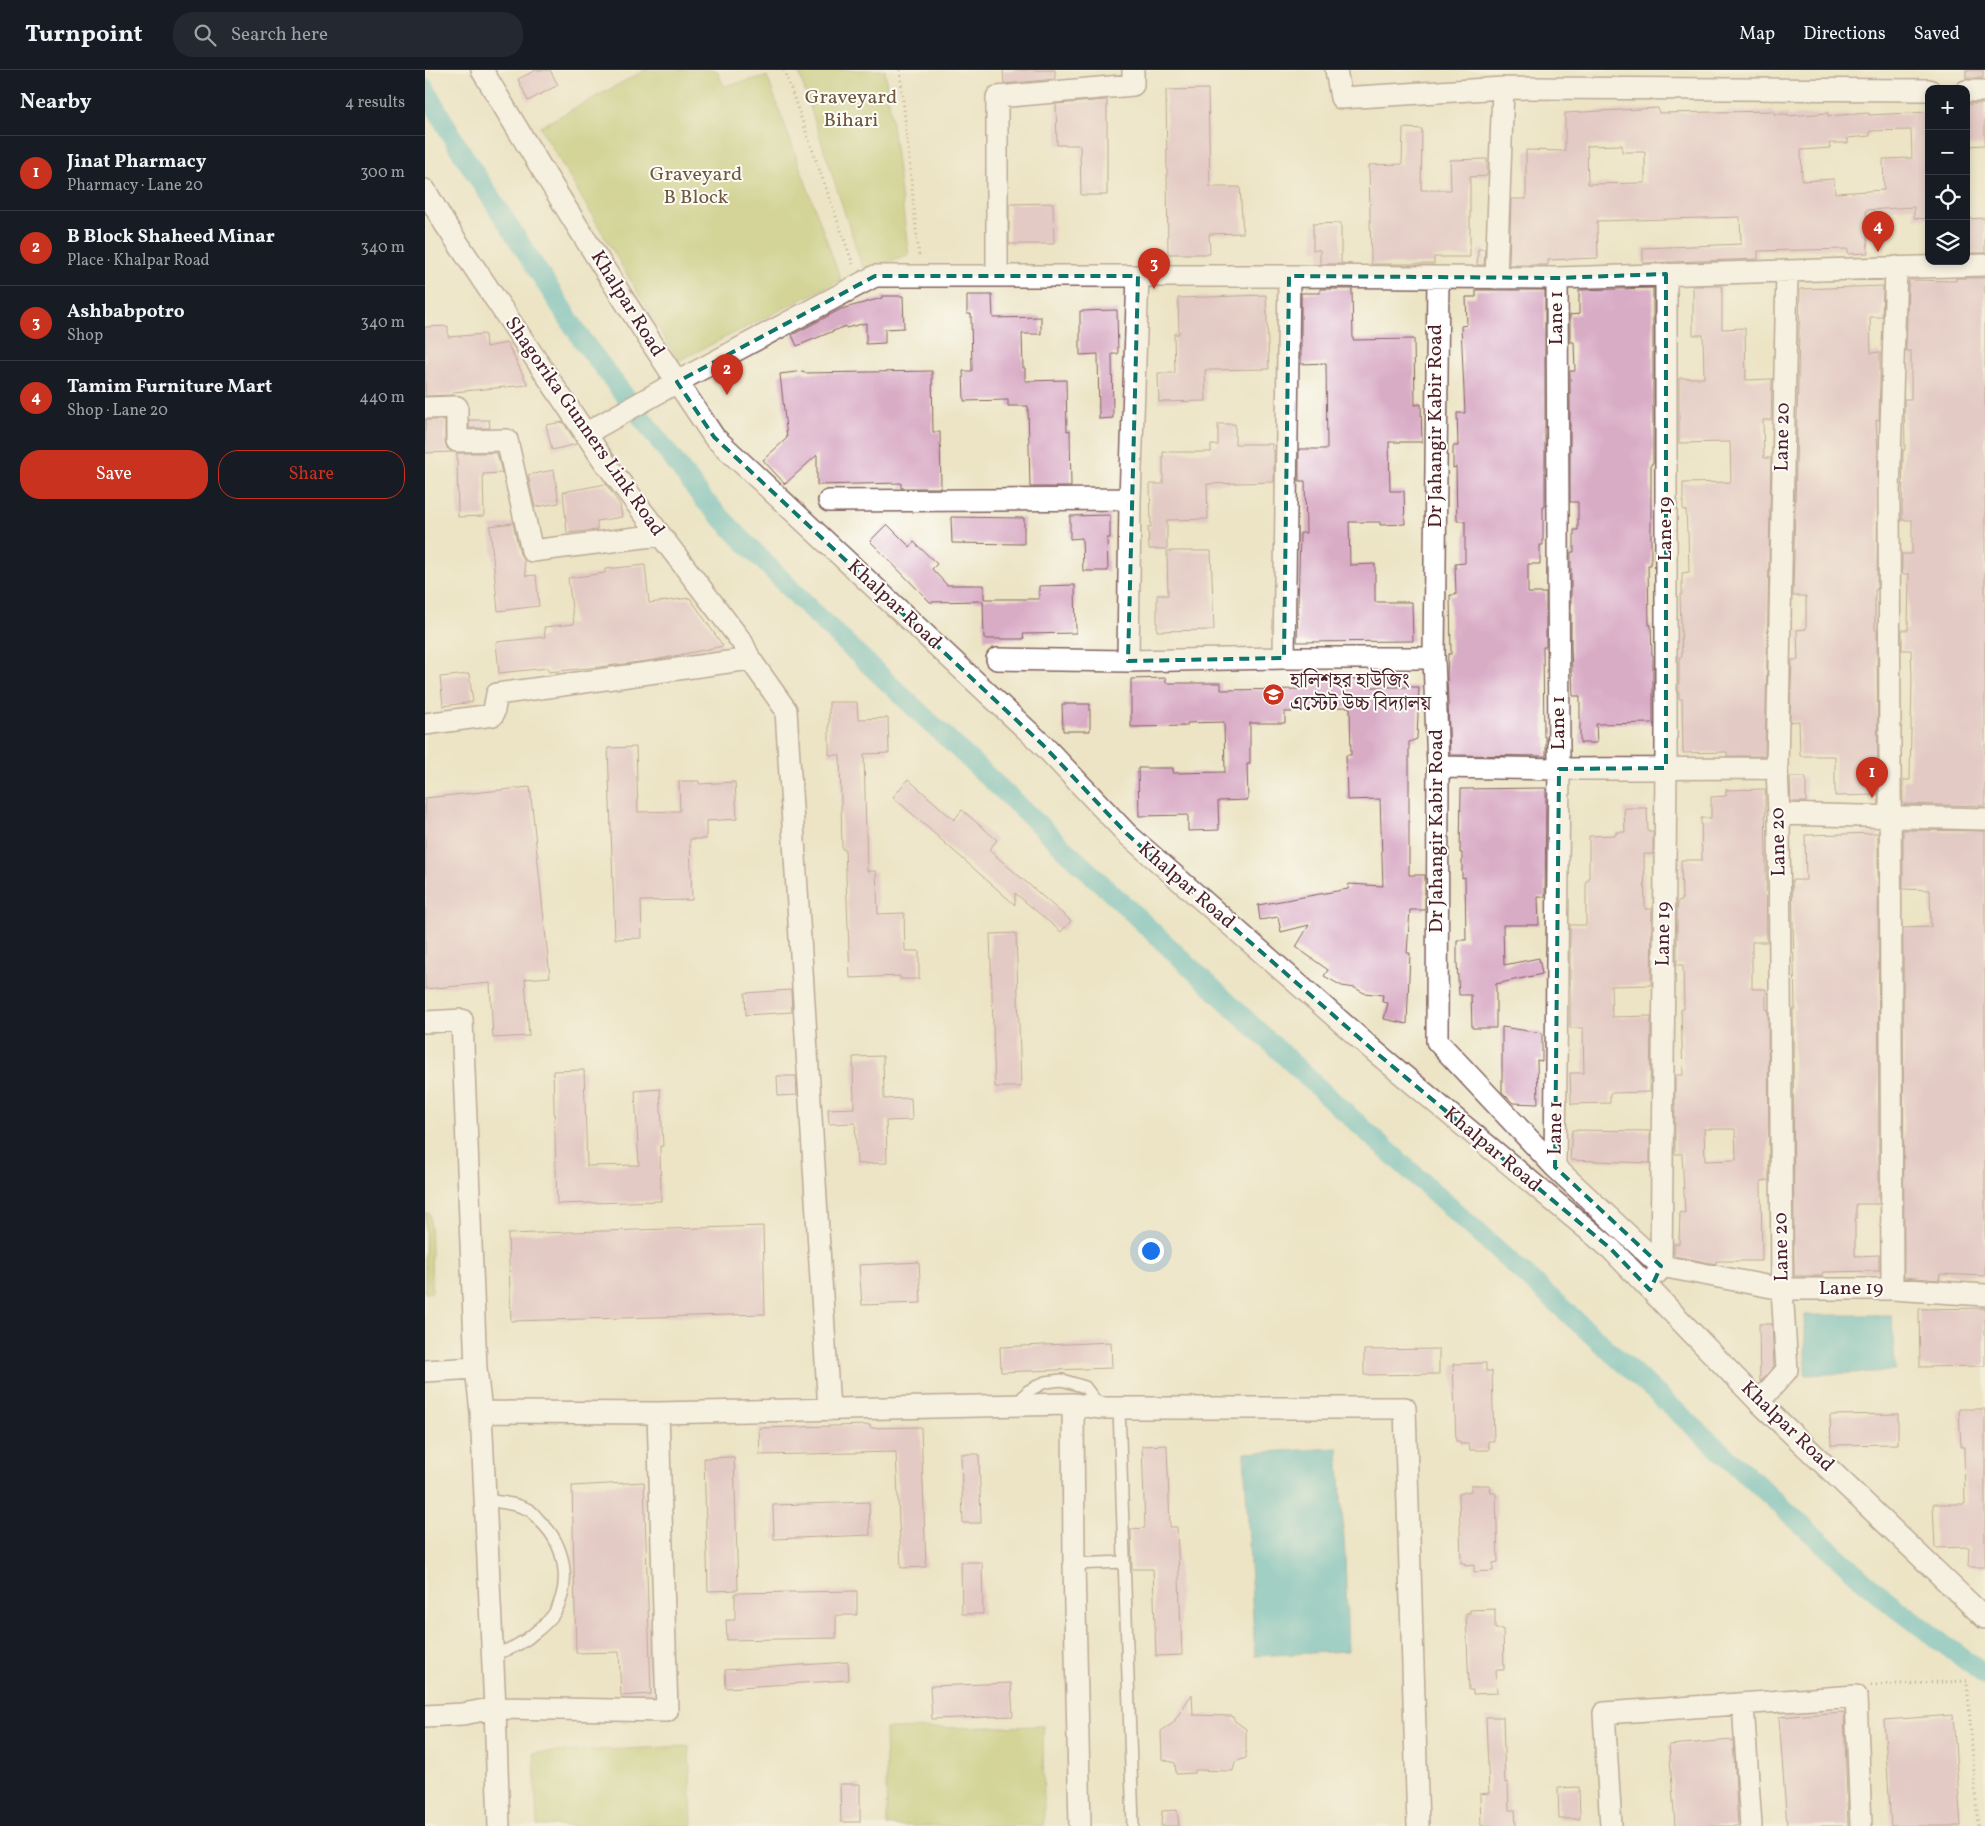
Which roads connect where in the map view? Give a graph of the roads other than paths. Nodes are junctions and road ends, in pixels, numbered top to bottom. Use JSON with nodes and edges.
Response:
{"nodes":[{"id":1,"x":482,"y":70,"type":"edge"},
{"id":2,"x":1133,"y":70,"type":"edge"},
{"id":3,"x":1336,"y":70,"type":"edge"},
{"id":4,"x":1696,"y":79,"type":"edge"},
{"id":5,"x":1844,"y":80,"type":"edge"},
{"id":6,"x":1503,"y":88,"type":"junction"},
{"id":7,"x":1925,"y":90,"type":"edge"},
{"id":8,"x":1970,"y":90,"type":"edge"},
{"id":9,"x":1985,"y":91,"type":"edge"},
{"id":10,"x":425,"y":190,"type":"edge"},
{"id":11,"x":1985,"y":265,"type":"edge"},
{"id":12,"x":1896,"y":267,"type":"junction"},
{"id":13,"x":1787,"y":271,"type":"junction"},
{"id":14,"x":1666,"y":274,"type":"junction"},
{"id":15,"x":997,"y":276,"type":"junction"},
{"id":16,"x":1138,"y":276,"type":"junction"},
{"id":17,"x":1289,"y":276,"type":"junction"},
{"id":18,"x":1438,"y":278,"type":"junction"},
{"id":19,"x":1496,"y":278,"type":"junction"},
{"id":20,"x":1557,"y":278,"type":"junction"},
{"id":21,"x":669,"y":387,"type":"junction"},
{"id":22,"x":425,"y":408,"type":"edge"},
{"id":23,"x":585,"y":434,"type":"junction"},
{"id":24,"x":1130,"y":499,"type":"junction"},
{"id":25,"x":829,"y":502,"type":"dead end"},
{"id":26,"x":660,"y":535,"type":"junction"},
{"id":27,"x":1284,"y":658,"type":"junction"},
{"id":28,"x":1434,"y":658,"type":"junction"},
{"id":29,"x":750,"y":659,"type":"junction"},
{"id":30,"x":997,"y":659,"type":"dead end"},
{"id":31,"x":1128,"y":661,"type":"junction"},
{"id":32,"x":425,"y":724,"type":"edge"},
{"id":33,"x":1437,"y":767,"type":"junction"},
{"id":34,"x":1666,"y":768,"type":"junction"},
{"id":35,"x":1777,"y":768,"type":"junction"},
{"id":36,"x":1559,"y":769,"type":"junction"},
{"id":37,"x":1779,"y":814,"type":"junction"},
{"id":38,"x":1889,"y":817,"type":"junction"},
{"id":39,"x":1985,"y":819,"type":"edge"},
{"id":40,"x":425,"y":1022,"type":"edge"},
{"id":41,"x":1555,"y":1168,"type":"junction"},
{"id":42,"x":1661,"y":1266,"type":"junction"},
{"id":43,"x":1782,"y":1289,"type":"junction"},
{"id":44,"x":1892,"y":1289,"type":"junction"},
{"id":45,"x":1650,"y":1290,"type":"junction"},
{"id":46,"x":1985,"y":1295,"type":"edge"},
{"id":47,"x":476,"y":1368,"type":"junction"},
{"id":48,"x":425,"y":1371,"type":"edge"},
{"id":49,"x":1759,"y":1402,"type":"junction"},
{"id":50,"x":1073,"y":1404,"type":"junction"},
{"id":51,"x":1016,"y":1405,"type":"junction"},
{"id":52,"x":1110,"y":1408,"type":"junction"},
{"id":53,"x":829,"y":1410,"type":"junction"},
{"id":54,"x":481,"y":1412,"type":"junction"},
{"id":55,"x":658,"y":1413,"type":"junction"},
{"id":56,"x":484,"y":1500,"type":"junction"},
{"id":57,"x":1124,"y":1562,"type":"junction"},
{"id":58,"x":1074,"y":1564,"type":"junction"},
{"id":59,"x":1985,"y":1618,"type":"edge"},
{"id":60,"x":492,"y":1652,"type":"junction"},
{"id":61,"x":1743,"y":1704,"type":"junction"},
{"id":62,"x":495,"y":1708,"type":"junction"},
{"id":63,"x":425,"y":1716,"type":"edge"},
{"id":64,"x":499,"y":1826,"type":"edge"},
{"id":65,"x":1080,"y":1826,"type":"edge"},
{"id":66,"x":1133,"y":1826,"type":"edge"},
{"id":67,"x":1417,"y":1826,"type":"edge"},
{"id":68,"x":1611,"y":1826,"type":"edge"},
{"id":69,"x":1751,"y":1826,"type":"edge"},
{"id":70,"x":1861,"y":1826,"type":"edge"}],
"edges":[{"from":1,"to":21,"type":"street","name":"Khalpar Road"},
{"from":2,"to":15,"type":"street"},
{"from":3,"to":6,"type":"street"},
{"from":4,"to":5,"type":"street"},
{"from":4,"to":6,"type":"street"},
{"from":5,"to":7,"type":"street"},
{"from":6,"to":19,"type":"street"},
{"from":8,"to":9,"type":"street"},
{"from":10,"to":23,"type":"street","name":"Shagorika Gunners Link Road"},
{"from":11,"to":12,"type":"street"},
{"from":12,"to":13,"type":"street"},
{"from":12,"to":38,"type":"street"},
{"from":13,"to":14,"type":"street"},
{"from":13,"to":35,"type":"street","name":"Lane 20"},
{"from":14,"to":20,"type":"street"},
{"from":14,"to":34,"type":"street","name":"Lane 19"},
{"from":15,"to":16,"type":"street"},
{"from":15,"to":21,"type":"street"},
{"from":16,"to":17,"type":"street"},
{"from":16,"to":24,"type":"street"},
{"from":17,"to":18,"type":"street"},
{"from":17,"to":27,"type":"street"},
{"from":18,"to":19,"type":"street"},
{"from":18,"to":28,"type":"street","name":"Dr Jahangir Kabir Road"},
{"from":19,"to":20,"type":"street"},
{"from":20,"to":36,"type":"street","name":"Lane 1"},
{"from":21,"to":23,"type":"street"},
{"from":21,"to":45,"type":"street","name":"Khalpar Road"},
{"from":22,"to":26,"type":"street"},
{"from":23,"to":26,"type":"street","name":"Shagorika Gunners Link Road"},
{"from":24,"to":25,"type":"street"},
{"from":24,"to":31,"type":"street"},
{"from":26,"to":29,"type":"street","name":"Shagorika Gunners Link Road"},
{"from":27,"to":28,"type":"street"},
{"from":27,"to":31,"type":"street"},
{"from":28,"to":33,"type":"street","name":"Dr Jahangir Kabir Road"},
{"from":29,"to":32,"type":"street"},
{"from":29,"to":53,"type":"street","name":"Shagorika Gunners Link Road"},
{"from":30,"to":31,"type":"street"},
{"from":33,"to":36,"type":"street"},
{"from":33,"to":41,"type":"street","name":"Dr Jahangir Kabir Road"},
{"from":34,"to":35,"type":"street"},
{"from":34,"to":36,"type":"street"},
{"from":34,"to":42,"type":"street","name":"Lane 19"},
{"from":35,"to":37,"type":"street","name":"Lane 20"},
{"from":36,"to":41,"type":"street","name":"Lane 1"},
{"from":37,"to":38,"type":"street"},
{"from":37,"to":43,"type":"street","name":"Lane 20"},
{"from":38,"to":39,"type":"street"},
{"from":38,"to":44,"type":"street"},
{"from":40,"to":47,"type":"street"},
{"from":41,"to":42,"type":"street","name":"Dr Jahangir Kabir Road"},
{"from":42,"to":43,"type":"street","name":"Lane 19"},
{"from":42,"to":45,"type":"street"},
{"from":43,"to":44,"type":"street","name":"Lane 19"},
{"from":43,"to":49,"type":"street","name":"Lane 20"},
{"from":44,"to":46,"type":"street","name":"Lane 19"},
{"from":45,"to":49,"type":"street","name":"Khalpar Road"},
{"from":47,"to":48,"type":"street"},
{"from":47,"to":54,"type":"street"},
{"from":49,"to":59,"type":"street","name":"Khalpar Road"},
{"from":50,"to":51,"type":"street"},
{"from":50,"to":52,"type":"street"},
{"from":50,"to":58,"type":"street"},
{"from":51,"to":52,"type":"lane"},
{"from":51,"to":53,"type":"street"},
{"from":52,"to":57,"type":"lane"},
{"from":52,"to":67,"type":"street"},
{"from":53,"to":55,"type":"street"},
{"from":54,"to":55,"type":"street"},
{"from":54,"to":56,"type":"street"},
{"from":55,"to":62,"type":"street"},
{"from":56,"to":60,"type":"street"},
{"from":56,"to":60,"type":"lane"},
{"from":57,"to":58,"type":"lane"},
{"from":57,"to":66,"type":"lane"},
{"from":58,"to":65,"type":"street"},
{"from":60,"to":62,"type":"street"},
{"from":61,"to":68,"type":"street"},
{"from":61,"to":69,"type":"street"},
{"from":61,"to":70,"type":"street"},
{"from":62,"to":63,"type":"street"},
{"from":62,"to":64,"type":"street"}]}
